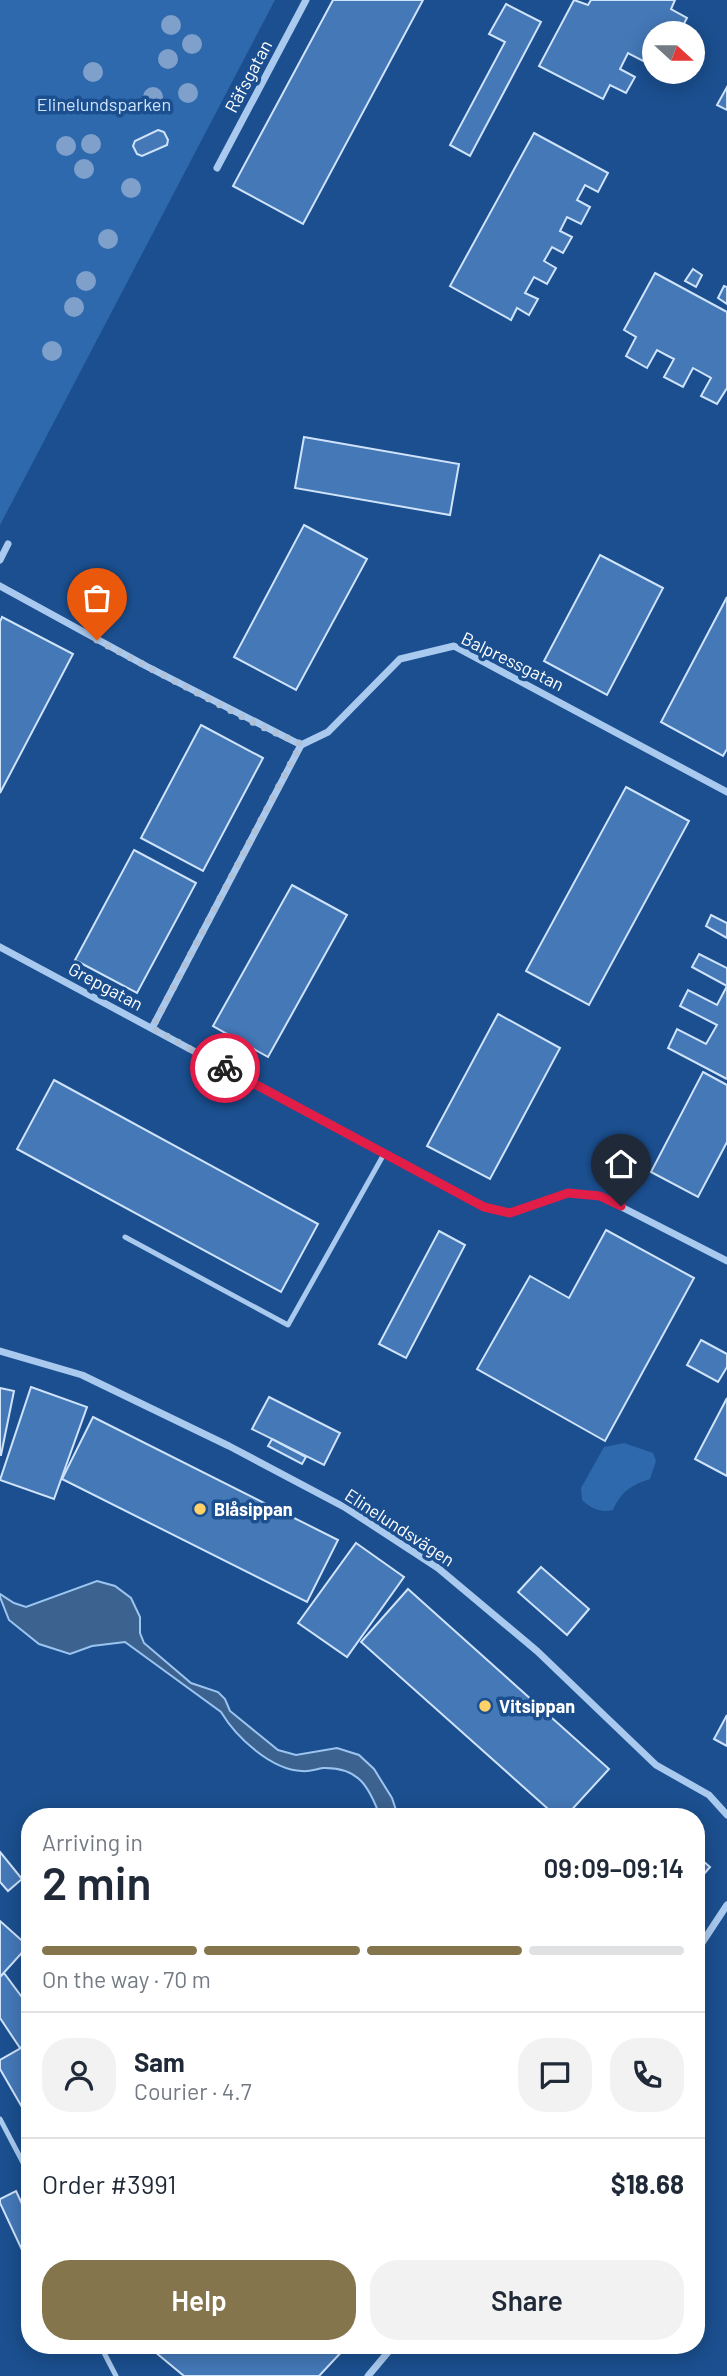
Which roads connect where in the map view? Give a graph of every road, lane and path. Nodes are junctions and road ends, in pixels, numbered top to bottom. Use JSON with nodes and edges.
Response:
{"nodes":[{"id":1,"x":306,"y":0,"type":"edge"},
{"id":2,"x":218,"y":168,"type":"dead end"},
{"id":3,"x":8,"y":544,"type":"dead end"},
{"id":4,"x":0,"y":560,"type":"edge"},
{"id":5,"x":0,"y":586,"type":"edge"},
{"id":6,"x":301,"y":744,"type":"junction"},
{"id":7,"x":727,"y":792,"type":"edge"},
{"id":8,"x":0,"y":947,"type":"edge"},
{"id":9,"x":152,"y":1028,"type":"junction"},
{"id":10,"x":384,"y":1154,"type":"junction"},
{"id":11,"x":125,"y":1237,"type":"dead end"},
{"id":12,"x":727,"y":1261,"type":"edge"},
{"id":13,"x":0,"y":1351,"type":"edge"},
{"id":14,"x":727,"y":1815,"type":"edge"},
{"id":15,"x":727,"y":1905,"type":"edge"},
{"id":16,"x":705,"y":1938,"type":"edge"},
{"id":17,"x":0,"y":2119,"type":"edge"},
{"id":18,"x":21,"y":2159,"type":"edge"},
{"id":19,"x":105,"y":2354,"type":"edge"},
{"id":20,"x":386,"y":2354,"type":"edge"},
{"id":21,"x":116,"y":2376,"type":"edge"},
{"id":22,"x":368,"y":2376,"type":"edge"}],
"edges":[{"from":1,"to":2,"type":"street","name":"Räfsgatan"},
{"from":3,"to":4,"type":"street"},
{"from":5,"to":6,"type":"street"},
{"from":6,"to":7,"type":"street","name":"Balpressgatan"},
{"from":6,"to":9,"type":"street"},
{"from":8,"to":9,"type":"street","name":"Grepgatan"},
{"from":9,"to":10,"type":"street","name":"Grepgatan"},
{"from":10,"to":11,"type":"lane"},
{"from":10,"to":12,"type":"street","name":"Grepgatan"},
{"from":13,"to":14,"type":"street","name":"Elinelundsvägen"},
{"from":15,"to":16,"type":"street"},
{"from":17,"to":18,"type":"lane"},
{"from":19,"to":21,"type":"lane"},
{"from":20,"to":22,"type":"street"}]}
